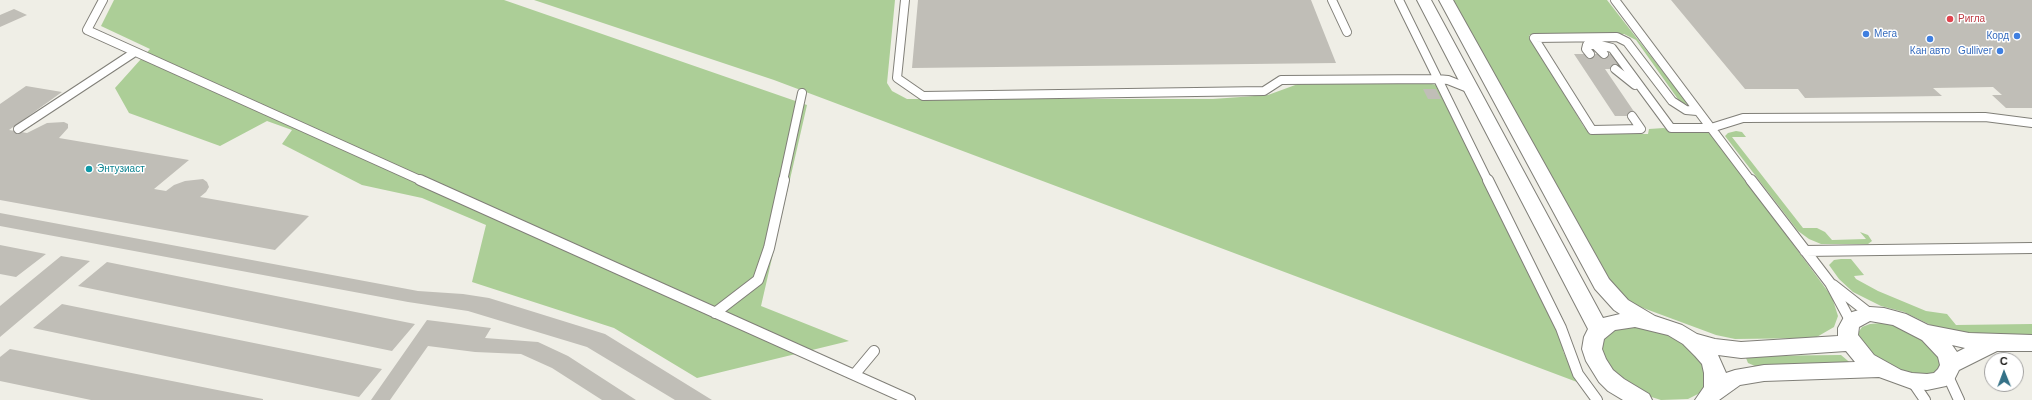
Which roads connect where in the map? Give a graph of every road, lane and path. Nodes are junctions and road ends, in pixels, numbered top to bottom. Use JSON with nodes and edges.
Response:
{"nodes":[{"id":1,"x":103,"y":0,"type":"edge"},
{"id":2,"x":905,"y":0,"type":"edge"},
{"id":3,"x":1332,"y":0,"type":"edge"},
{"id":4,"x":1399,"y":0,"type":"edge"},
{"id":5,"x":1424,"y":0,"type":"edge"},
{"id":6,"x":1446,"y":0,"type":"edge"},
{"id":7,"x":1615,"y":0,"type":"edge"},
{"id":8,"x":1347,"y":32,"type":"dead end"},
{"id":9,"x":1587,"y":45,"type":"junction"},
{"id":10,"x":135,"y":52,"type":"junction"},
{"id":11,"x":1590,"y":54,"type":"dead end"},
{"id":12,"x":1604,"y":54,"type":"dead end"},
{"id":13,"x":1615,"y":69,"type":"dead end"},
{"id":14,"x":1437,"y":79,"type":"junction"},
{"id":15,"x":1474,"y":90,"type":"junction"},
{"id":16,"x":802,"y":93,"type":"dead end"},
{"id":17,"x":1645,"y":93,"type":"junction"},
{"id":18,"x":1698,"y":111,"type":"junction"},
{"id":19,"x":1632,"y":116,"type":"dead end"},
{"id":20,"x":2032,"y":123,"type":"edge"},
{"id":21,"x":1711,"y":128,"type":"junction"},
{"id":22,"x":18,"y":129,"type":"dead end"},
{"id":23,"x":2032,"y":248,"type":"edge"},
{"id":24,"x":1805,"y":250,"type":"junction"},
{"id":25,"x":1830,"y":283,"type":"junction"},
{"id":26,"x":715,"y":312,"type":"junction"},
{"id":27,"x":1870,"y":314,"type":"junction"},
{"id":28,"x":1648,"y":321,"type":"junction"},
{"id":29,"x":1851,"y":322,"type":"junction"},
{"id":30,"x":1599,"y":330,"type":"junction"},
{"id":31,"x":1926,"y":333,"type":"junction"},
{"id":32,"x":1690,"y":340,"type":"junction"},
{"id":33,"x":1851,"y":343,"type":"junction"},
{"id":34,"x":1994,"y":344,"type":"junction"},
{"id":35,"x":2029,"y":345,"type":"edge"},
{"id":36,"x":874,"y":351,"type":"dead end"},
{"id":37,"x":1879,"y":369,"type":"junction"},
{"id":38,"x":1949,"y":370,"type":"junction"},
{"id":39,"x":854,"y":375,"type":"junction"},
{"id":40,"x":1923,"y":394,"type":"edge"},
{"id":41,"x":1711,"y":395,"type":"edge"},
{"id":42,"x":910,"y":400,"type":"edge"},
{"id":43,"x":1597,"y":400,"type":"edge"},
{"id":44,"x":1641,"y":400,"type":"edge"},
{"id":45,"x":1959,"y":400,"type":"edge"}],
"edges":[{"from":1,"to":10,"type":"lane"},
{"from":2,"to":14,"type":"lane"},
{"from":3,"to":8,"type":"lane"},
{"from":4,"to":14,"type":"lane"},
{"from":5,"to":15,"type":"street"},
{"from":6,"to":28,"type":"street"},
{"from":7,"to":18,"type":"lane"},
{"from":9,"to":11,"type":"lane"},
{"from":9,"to":12,"type":"lane"},
{"from":9,"to":17,"type":"lane"},
{"from":10,"to":22,"type":"lane"},
{"from":10,"to":26,"type":"lane"},
{"from":13,"to":17,"type":"lane"},
{"from":14,"to":15,"type":"lane"},
{"from":14,"to":43,"type":"lane"},
{"from":15,"to":30,"type":"street"},
{"from":16,"to":26,"type":"lane"},
{"from":17,"to":21,"type":"lane"},
{"from":18,"to":19,"type":"lane"},
{"from":18,"to":21,"type":"lane"},
{"from":20,"to":21,"type":"lane"},
{"from":21,"to":24,"type":"lane"},
{"from":23,"to":24,"type":"lane"},
{"from":24,"to":25,"type":"lane"},
{"from":25,"to":27,"type":"lane"},
{"from":25,"to":29,"type":"lane"},
{"from":26,"to":39,"type":"lane"},
{"from":27,"to":29,"type":"street"},
{"from":27,"to":31,"type":"street"},
{"from":28,"to":30,"type":"street"},
{"from":28,"to":32,"type":"street"},
{"from":29,"to":33,"type":"street"},
{"from":30,"to":44,"type":"street"},
{"from":31,"to":34,"type":"street"},
{"from":31,"to":38,"type":"street"},
{"from":32,"to":33,"type":"street"},
{"from":32,"to":41,"type":"street"},
{"from":33,"to":37,"type":"street"},
{"from":34,"to":35,"type":"street"},
{"from":34,"to":38,"type":"street"},
{"from":36,"to":39,"type":"lane"},
{"from":37,"to":40,"type":"street"},
{"from":37,"to":41,"type":"street"},
{"from":38,"to":40,"type":"street"},
{"from":38,"to":45,"type":"lane"},
{"from":39,"to":42,"type":"lane"}]}
